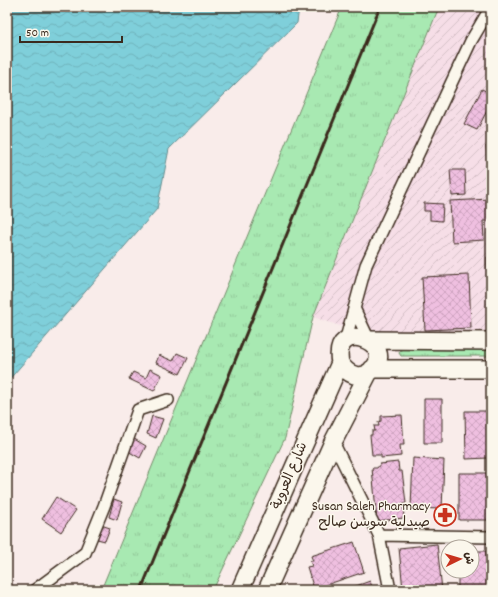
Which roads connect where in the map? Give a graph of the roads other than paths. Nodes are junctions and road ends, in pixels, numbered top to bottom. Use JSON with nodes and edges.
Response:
{"nodes":[{"id":1,"x":490,"y":7,"type":"edge"},
{"id":2,"x":354,"y":308,"type":"junction"},
{"id":3,"x":369,"y":340,"type":"junction"},
{"id":4,"x":345,"y":342,"type":"junction"},
{"id":5,"x":491,"y":342,"type":"edge"},
{"id":6,"x":340,"y":363,"type":"junction"},
{"id":7,"x":491,"y":369,"type":"edge"},
{"id":8,"x":371,"y":371,"type":"junction"},
{"id":9,"x":168,"y":400,"type":"dead end"},
{"id":10,"x":333,"y":442,"type":"junction"},
{"id":11,"x":379,"y":535,"type":"junction"},
{"id":12,"x":491,"y":537,"type":"edge"},
{"id":13,"x":36,"y":590,"type":"edge"},
{"id":14,"x":240,"y":590,"type":"edge"},
{"id":15,"x":268,"y":590,"type":"edge"},
{"id":16,"x":390,"y":590,"type":"edge"}],
"edges":[{"from":1,"to":2,"type":"street"},
{"from":2,"to":3,"type":"street"},
{"from":2,"to":4,"type":"street"},
{"from":3,"to":4,"type":"main road"},
{"from":3,"to":5,"type":"main road"},
{"from":3,"to":8,"type":"main road","name":"شارع العروبة"},
{"from":4,"to":6,"type":"main road","name":"شارع العروبة"},
{"from":6,"to":8,"type":"main road"},
{"from":6,"to":14,"type":"main road","name":"شارع العروبة"},
{"from":7,"to":8,"type":"main road"},
{"from":8,"to":10,"type":"main road","name":"شارع العروبة"},
{"from":9,"to":13,"type":"street"},
{"from":10,"to":11,"type":"street"},
{"from":10,"to":15,"type":"main road","name":"شارع العروبة"},
{"from":11,"to":12,"type":"street"},
{"from":11,"to":16,"type":"street"}]}
